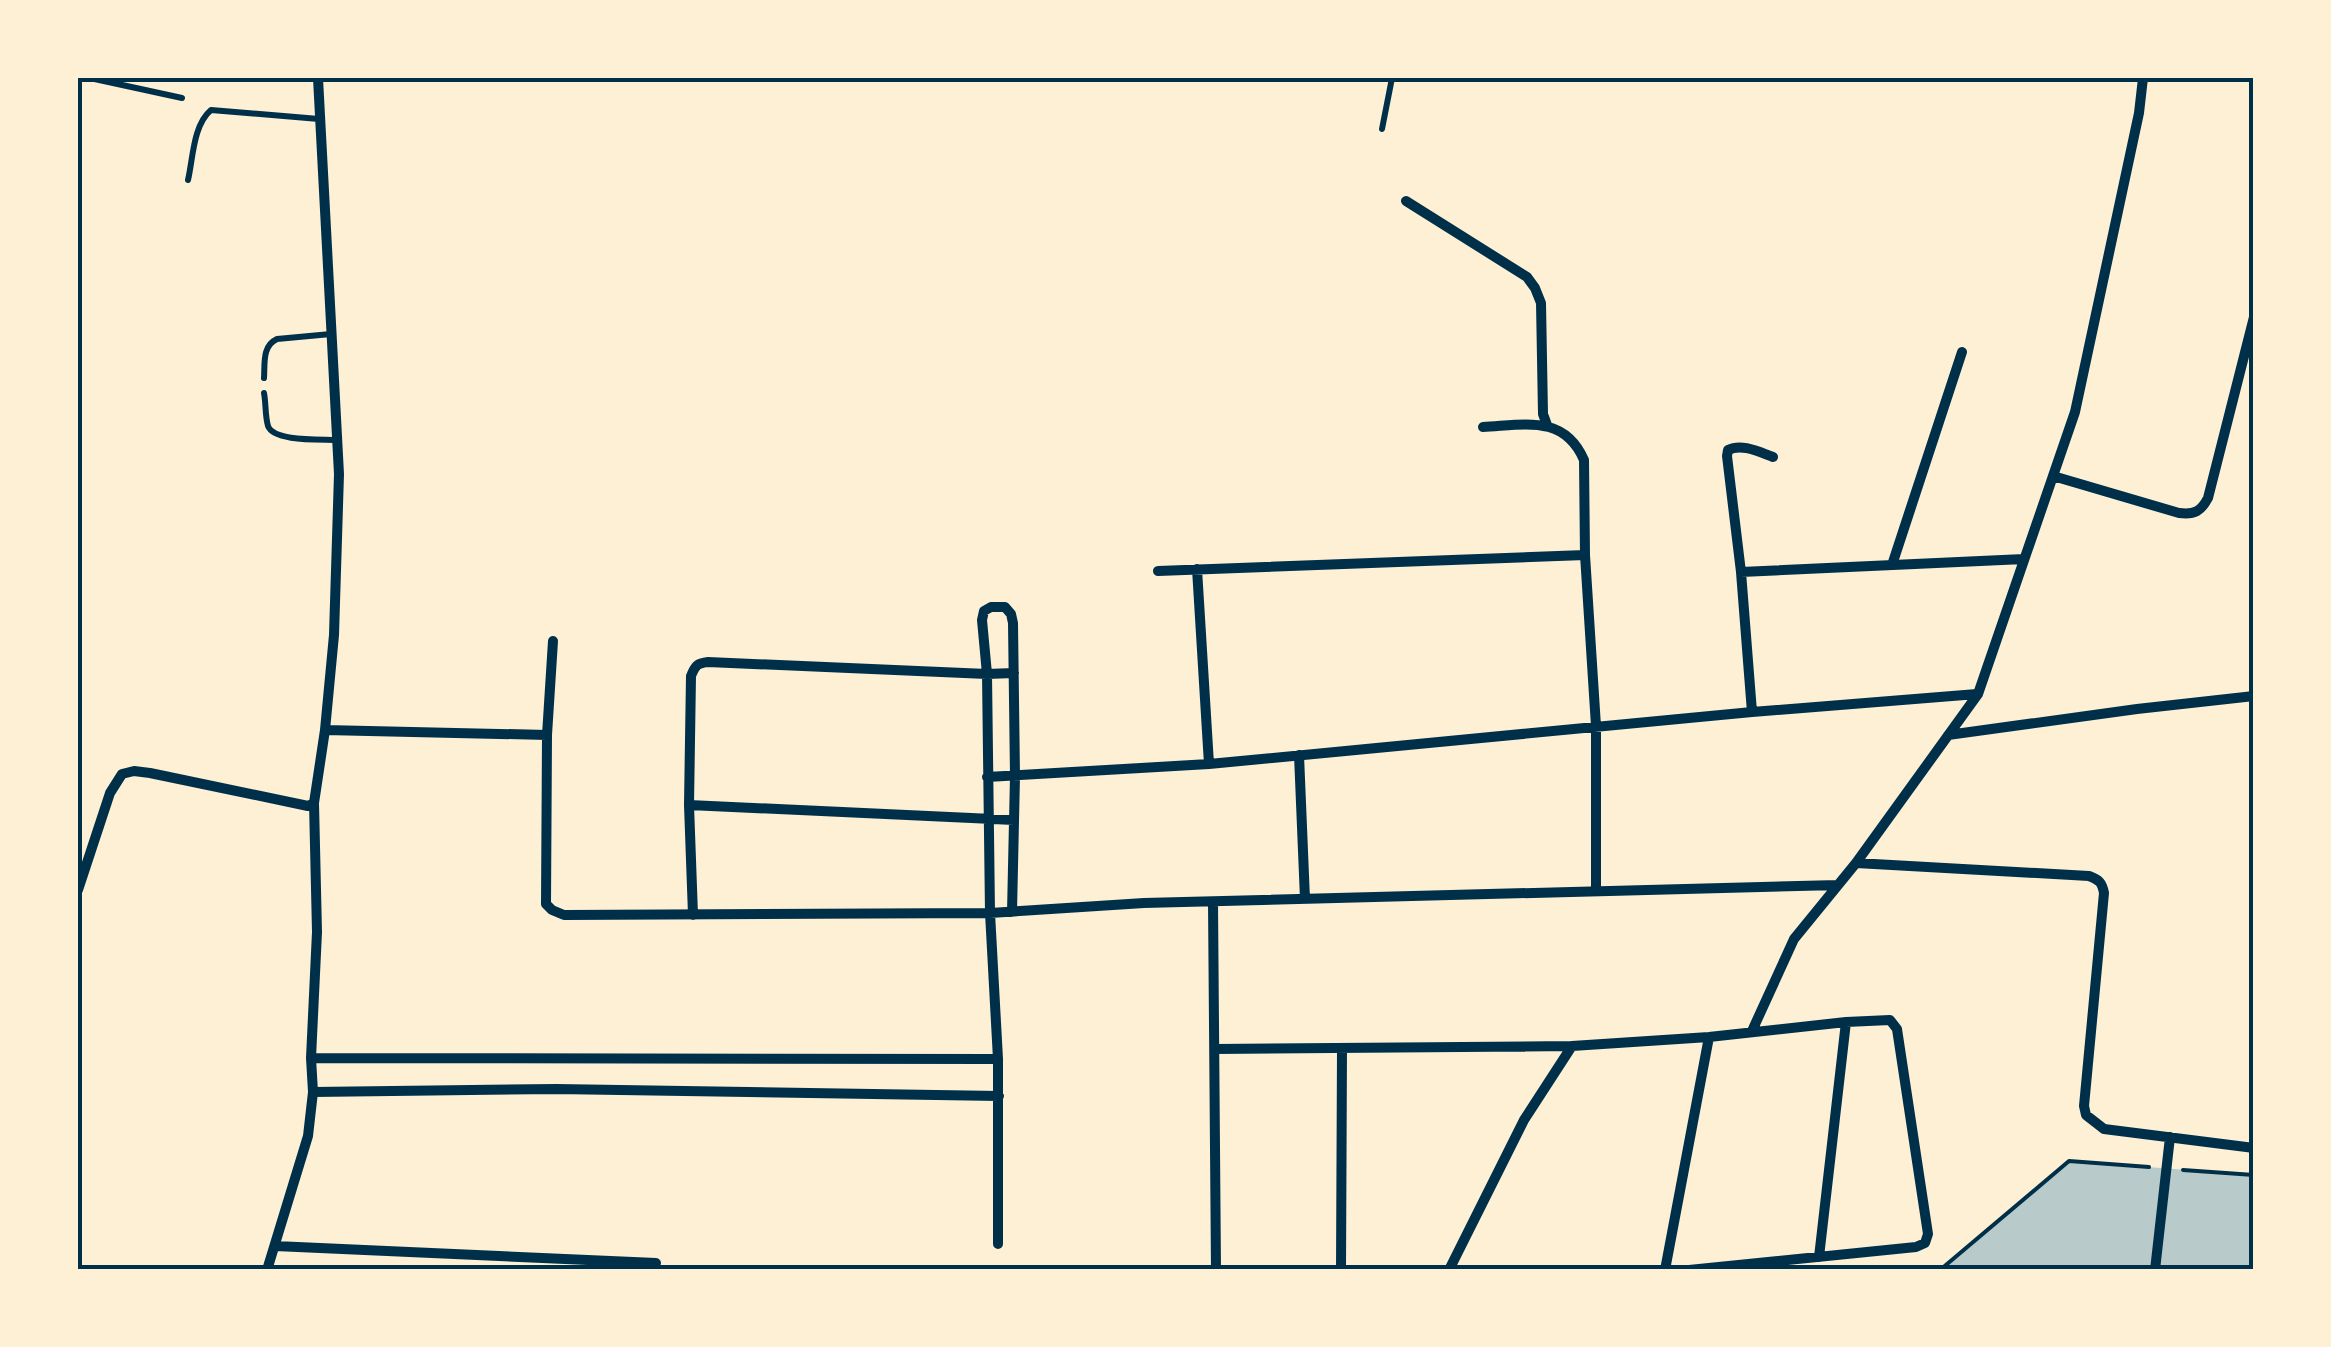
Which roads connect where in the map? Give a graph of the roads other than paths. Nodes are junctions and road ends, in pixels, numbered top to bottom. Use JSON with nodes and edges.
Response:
{"nodes":[{"id":1,"x":90,"y":78,"type":"edge"},
{"id":2,"x":318,"y":78,"type":"edge"},
{"id":3,"x":1392,"y":78,"type":"edge"},
{"id":4,"x":2143,"y":78,"type":"edge"},
{"id":5,"x":182,"y":98,"type":"dead end"},
{"id":6,"x":320,"y":119,"type":"junction"},
{"id":7,"x":1382,"y":130,"type":"dead end"},
{"id":8,"x":188,"y":180,"type":"dead end"},
{"id":9,"x":1406,"y":201,"type":"dead end"},
{"id":10,"x":2254,"y":316,"type":"edge"},
{"id":11,"x":332,"y":334,"type":"junction"},
{"id":12,"x":1962,"y":352,"type":"dead end"},
{"id":13,"x":264,"y":378,"type":"dead end"},
{"id":14,"x":264,"y":393,"type":"dead end"},
{"id":15,"x":1547,"y":424,"type":"junction"},
{"id":16,"x":1483,"y":427,"type":"dead end"},
{"id":17,"x":337,"y":440,"type":"junction"},
{"id":18,"x":1773,"y":457,"type":"dead end"},
{"id":19,"x":2053,"y":476,"type":"junction"},
{"id":20,"x":1585,"y":555,"type":"junction"},
{"id":21,"x":2024,"y":559,"type":"junction"},
{"id":22,"x":1892,"y":565,"type":"junction"},
{"id":23,"x":1198,"y":569,"type":"junction"},
{"id":24,"x":1158,"y":572,"type":"dead end"},
{"id":25,"x":1741,"y":572,"type":"junction"},
{"id":26,"x":553,"y":641,"type":"dead end"},
{"id":27,"x":1014,"y":673,"type":"junction"},
{"id":28,"x":987,"y":674,"type":"junction"},
{"id":29,"x":1978,"y":694,"type":"junction"},
{"id":30,"x":2254,"y":696,"type":"edge"},
{"id":31,"x":1752,"y":712,"type":"junction"},
{"id":32,"x":1596,"y":726,"type":"junction"},
{"id":33,"x":325,"y":730,"type":"junction"},
{"id":34,"x":547,"y":735,"type":"junction"},
{"id":35,"x":1948,"y":735,"type":"junction"},
{"id":36,"x":1299,"y":755,"type":"junction"},
{"id":37,"x":1209,"y":764,"type":"junction"},
{"id":38,"x":1014,"y":776,"type":"junction"},
{"id":39,"x":987,"y":777,"type":"junction"},
{"id":40,"x":314,"y":803,"type":"junction"},
{"id":41,"x":689,"y":805,"type":"junction"},
{"id":42,"x":988,"y":820,"type":"junction"},
{"id":43,"x":1014,"y":820,"type":"junction"},
{"id":44,"x":1856,"y":862,"type":"junction"},
{"id":45,"x":1838,"y":885,"type":"junction"},
{"id":46,"x":78,"y":890,"type":"edge"},
{"id":47,"x":1596,"y":892,"type":"junction"},
{"id":48,"x":1305,"y":900,"type":"junction"},
{"id":49,"x":1213,"y":902,"type":"junction"},
{"id":50,"x":1012,"y":912,"type":"junction"},
{"id":51,"x":990,"y":913,"type":"junction"},
{"id":52,"x":693,"y":915,"type":"junction"},
{"id":53,"x":1846,"y":1022,"type":"junction"},
{"id":54,"x":1752,"y":1031,"type":"junction"},
{"id":55,"x":1710,"y":1037,"type":"junction"},
{"id":56,"x":1572,"y":1046,"type":"junction"},
{"id":57,"x":1342,"y":1048,"type":"junction"},
{"id":58,"x":1214,"y":1049,"type":"junction"},
{"id":59,"x":311,"y":1058,"type":"junction"},
{"id":60,"x":998,"y":1059,"type":"junction"},
{"id":61,"x":313,"y":1092,"type":"junction"},
{"id":62,"x":998,"y":1096,"type":"junction"},
{"id":63,"x":2170,"y":1137,"type":"junction"},
{"id":64,"x":2254,"y":1148,"type":"edge"},
{"id":65,"x":998,"y":1244,"type":"dead end"},
{"id":66,"x":275,"y":1246,"type":"junction"},
{"id":67,"x":1819,"y":1256,"type":"junction"},
{"id":68,"x":656,"y":1264,"type":"dead end"},
{"id":69,"x":267,"y":1270,"type":"edge"},
{"id":70,"x":1216,"y":1270,"type":"edge"},
{"id":71,"x":1342,"y":1270,"type":"edge"},
{"id":72,"x":1449,"y":1270,"type":"edge"},
{"id":73,"x":1666,"y":1270,"type":"edge"},
{"id":74,"x":1688,"y":1270,"type":"edge"},
{"id":75,"x":2156,"y":1270,"type":"edge"}],
"edges":[{"from":1,"to":5,"type":"lane"},
{"from":2,"to":6,"type":"street"},
{"from":3,"to":7,"type":"lane"},
{"from":4,"to":19,"type":"street"},
{"from":6,"to":8,"type":"lane"},
{"from":6,"to":11,"type":"street"},
{"from":9,"to":15,"type":"street"},
{"from":10,"to":19,"type":"street"},
{"from":11,"to":13,"type":"lane"},
{"from":11,"to":17,"type":"street"},
{"from":12,"to":22,"type":"street"},
{"from":14,"to":17,"type":"lane"},
{"from":15,"to":16,"type":"street"},
{"from":15,"to":20,"type":"street"},
{"from":17,"to":33,"type":"street"},
{"from":18,"to":25,"type":"street"},
{"from":19,"to":21,"type":"street"},
{"from":20,"to":23,"type":"street"},
{"from":20,"to":32,"type":"street"},
{"from":21,"to":22,"type":"street"},
{"from":21,"to":29,"type":"street"},
{"from":22,"to":25,"type":"street"},
{"from":23,"to":24,"type":"street"},
{"from":23,"to":37,"type":"street"},
{"from":25,"to":31,"type":"street"},
{"from":26,"to":34,"type":"street"},
{"from":27,"to":28,"type":"street"},
{"from":27,"to":28,"type":"street"},
{"from":27,"to":38,"type":"street"},
{"from":28,"to":39,"type":"street"},
{"from":28,"to":41,"type":"street"},
{"from":29,"to":31,"type":"street"},
{"from":29,"to":35,"type":"street"},
{"from":30,"to":35,"type":"street"},
{"from":31,"to":32,"type":"street"},
{"from":32,"to":36,"type":"street"},
{"from":32,"to":47,"type":"street"},
{"from":33,"to":34,"type":"street"},
{"from":33,"to":40,"type":"street"},
{"from":34,"to":52,"type":"street"},
{"from":35,"to":44,"type":"street"},
{"from":36,"to":37,"type":"street"},
{"from":36,"to":48,"type":"street"},
{"from":37,"to":38,"type":"street"},
{"from":38,"to":39,"type":"street"},
{"from":38,"to":43,"type":"street"},
{"from":39,"to":42,"type":"street"},
{"from":40,"to":46,"type":"street"},
{"from":40,"to":59,"type":"street"},
{"from":41,"to":42,"type":"street"},
{"from":41,"to":52,"type":"street"},
{"from":42,"to":43,"type":"street"},
{"from":42,"to":51,"type":"street"},
{"from":43,"to":50,"type":"street"},
{"from":44,"to":45,"type":"street"},
{"from":44,"to":63,"type":"street"},
{"from":45,"to":47,"type":"street"},
{"from":45,"to":54,"type":"street"},
{"from":47,"to":48,"type":"street"},
{"from":48,"to":49,"type":"street"},
{"from":49,"to":50,"type":"street"},
{"from":49,"to":58,"type":"street"},
{"from":50,"to":51,"type":"street"},
{"from":51,"to":52,"type":"street"},
{"from":51,"to":60,"type":"street"},
{"from":53,"to":54,"type":"street"},
{"from":53,"to":67,"type":"street"},
{"from":53,"to":67,"type":"street"},
{"from":54,"to":55,"type":"street"},
{"from":55,"to":56,"type":"street"},
{"from":55,"to":73,"type":"street"},
{"from":56,"to":57,"type":"street"},
{"from":56,"to":72,"type":"street"},
{"from":57,"to":58,"type":"street"},
{"from":57,"to":71,"type":"street"},
{"from":58,"to":70,"type":"street"},
{"from":59,"to":60,"type":"street"},
{"from":59,"to":61,"type":"street"},
{"from":60,"to":62,"type":"street"},
{"from":61,"to":62,"type":"street"},
{"from":61,"to":66,"type":"street"},
{"from":62,"to":65,"type":"street"},
{"from":63,"to":64,"type":"street"},
{"from":63,"to":75,"type":"street"},
{"from":66,"to":68,"type":"street"},
{"from":66,"to":69,"type":"street"},
{"from":67,"to":74,"type":"street"}]}
